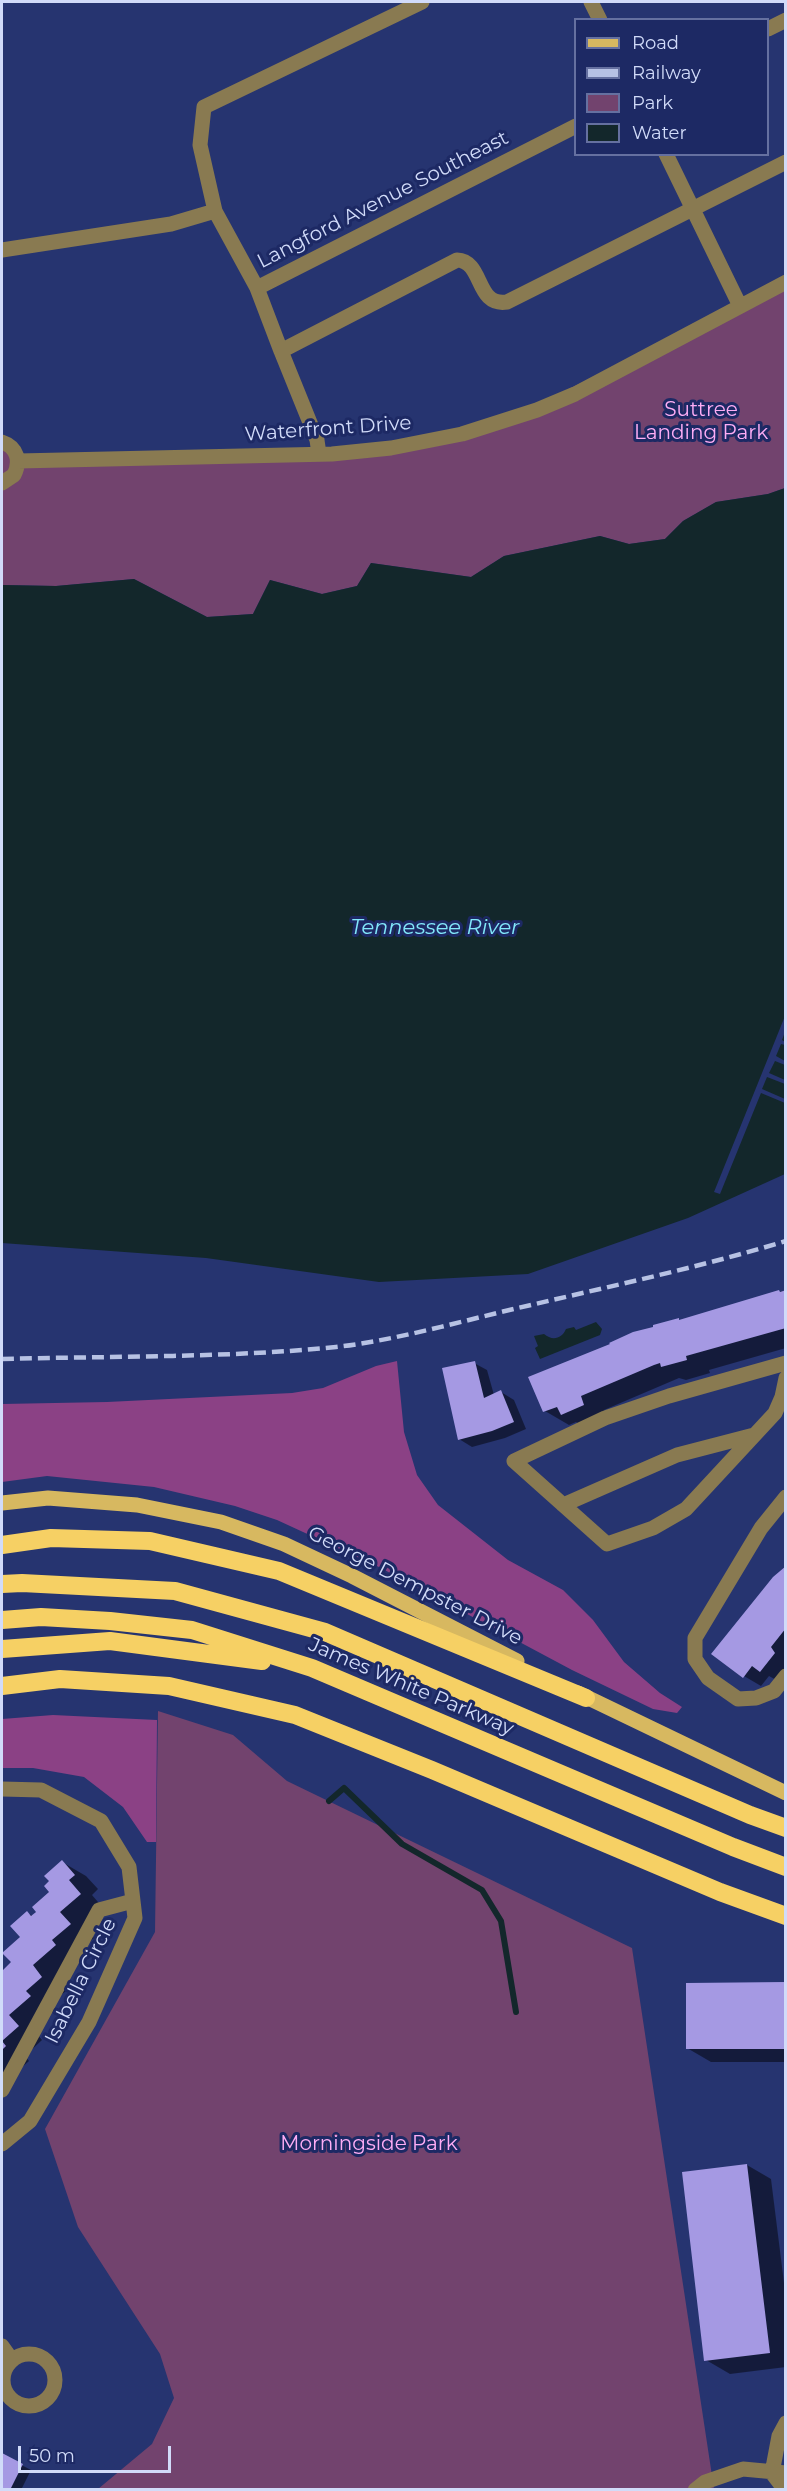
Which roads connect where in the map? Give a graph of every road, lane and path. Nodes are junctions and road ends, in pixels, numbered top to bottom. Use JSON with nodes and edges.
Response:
{"nodes":[{"id":1,"x":422,"y":2,"type":"edge"},
{"id":2,"x":591,"y":2,"type":"edge"},
{"id":3,"x":599,"y":18,"type":"edge"},
{"id":4,"x":786,"y":20,"type":"edge"},
{"id":5,"x":769,"y":28,"type":"edge"},
{"id":6,"x":574,"y":127,"type":"edge"},
{"id":7,"x":667,"y":156,"type":"edge"},
{"id":8,"x":786,"y":162,"type":"edge"},
{"id":9,"x":693,"y":208,"type":"junction"},
{"id":10,"x":215,"y":211,"type":"junction"},
{"id":11,"x":2,"y":250,"type":"edge"},
{"id":12,"x":786,"y":282,"type":"edge"},
{"id":13,"x":257,"y":288,"type":"junction"},
{"id":14,"x":740,"y":306,"type":"junction"},
{"id":15,"x":281,"y":351,"type":"junction"},
{"id":16,"x":2,"y":442,"type":"edge"},
{"id":17,"x":319,"y":454,"type":"junction"},
{"id":18,"x":18,"y":461,"type":"junction"},
{"id":19,"x":2,"y":483,"type":"edge"},
{"id":20,"x":786,"y":1363,"type":"edge"},
{"id":21,"x":786,"y":1378,"type":"edge"},
{"id":22,"x":755,"y":1434,"type":"junction"},
{"id":23,"x":786,"y":1497,"type":"edge"},
{"id":24,"x":2,"y":1503,"type":"edge"},
{"id":25,"x":563,"y":1505,"type":"junction"},
{"id":26,"x":2,"y":1545,"type":"edge"},
{"id":27,"x":2,"y":1584,"type":"edge"},
{"id":28,"x":2,"y":1620,"type":"edge"},
{"id":29,"x":2,"y":1649,"type":"edge"},
{"id":30,"x":312,"y":1668,"type":"junction"},
{"id":31,"x":786,"y":1676,"type":"edge"},
{"id":32,"x":2,"y":1686,"type":"edge"},
{"id":33,"x":780,"y":1696,"type":"edge"},
{"id":34,"x":586,"y":1698,"type":"junction"},
{"id":35,"x":2,"y":1789,"type":"edge"},
{"id":36,"x":786,"y":1793,"type":"edge"},
{"id":37,"x":786,"y":1828,"type":"edge"},
{"id":38,"x":786,"y":1866,"type":"edge"},
{"id":39,"x":133,"y":1901,"type":"junction"},
{"id":40,"x":786,"y":1916,"type":"edge"},
{"id":41,"x":2,"y":2090,"type":"edge"},
{"id":42,"x":3,"y":2140,"type":"edge"},
{"id":43,"x":2,"y":2346,"type":"edge"},
{"id":44,"x":12,"y":2360,"type":"dead end"},
{"id":45,"x":786,"y":2423,"type":"edge"},
{"id":46,"x":781,"y":2470,"type":"edge"},
{"id":47,"x":696,"y":2490,"type":"edge"},
{"id":48,"x":785,"y":2490,"type":"edge"}],
"edges":[{"from":1,"to":10,"type":"street","name":"Langford Avenue Southeast"},
{"from":2,"to":3,"type":"street"},
{"from":4,"to":5,"type":"street"},
{"from":6,"to":13,"type":"street","name":"Langford Avenue Southeast"},
{"from":7,"to":9,"type":"street"},
{"from":8,"to":9,"type":"street"},
{"from":9,"to":14,"type":"street"},
{"from":9,"to":15,"type":"street"},
{"from":10,"to":11,"type":"street"},
{"from":10,"to":13,"type":"street","name":"Langford Avenue Southeast"},
{"from":12,"to":14,"type":"street","name":"Waterfront Drive"},
{"from":13,"to":15,"type":"street"},
{"from":14,"to":17,"type":"street","name":"Waterfront Drive"},
{"from":15,"to":17,"type":"street"},
{"from":16,"to":18,"type":"street"},
{"from":17,"to":18,"type":"street","name":"Waterfront Drive"},
{"from":18,"to":19,"type":"street"},
{"from":20,"to":25,"type":"street"},
{"from":21,"to":22,"type":"street"},
{"from":22,"to":25,"type":"street"},
{"from":22,"to":25,"type":"street"},
{"from":23,"to":33,"type":"street"},
{"from":24,"to":34,"type":"main road","name":"George Dempster Drive"},
{"from":26,"to":34,"type":"highway"},
{"from":27,"to":37,"type":"highway","name":"James White Parkway"},
{"from":28,"to":30,"type":"highway","name":"James White Parkway"},
{"from":29,"to":30,"type":"highway"},
{"from":30,"to":38,"type":"highway","name":"James White Parkway"},
{"from":31,"to":33,"type":"street"},
{"from":32,"to":40,"type":"highway"},
{"from":34,"to":36,"type":"main road","name":"George Dempster Drive"},
{"from":35,"to":39,"type":"street","name":"Isabella Circle"},
{"from":39,"to":41,"type":"street"},
{"from":39,"to":42,"type":"street","name":"Isabella Circle"},
{"from":43,"to":44,"type":"street"},
{"from":45,"to":46,"type":"street"},
{"from":46,"to":47,"type":"street"},
{"from":46,"to":48,"type":"street"}]}
